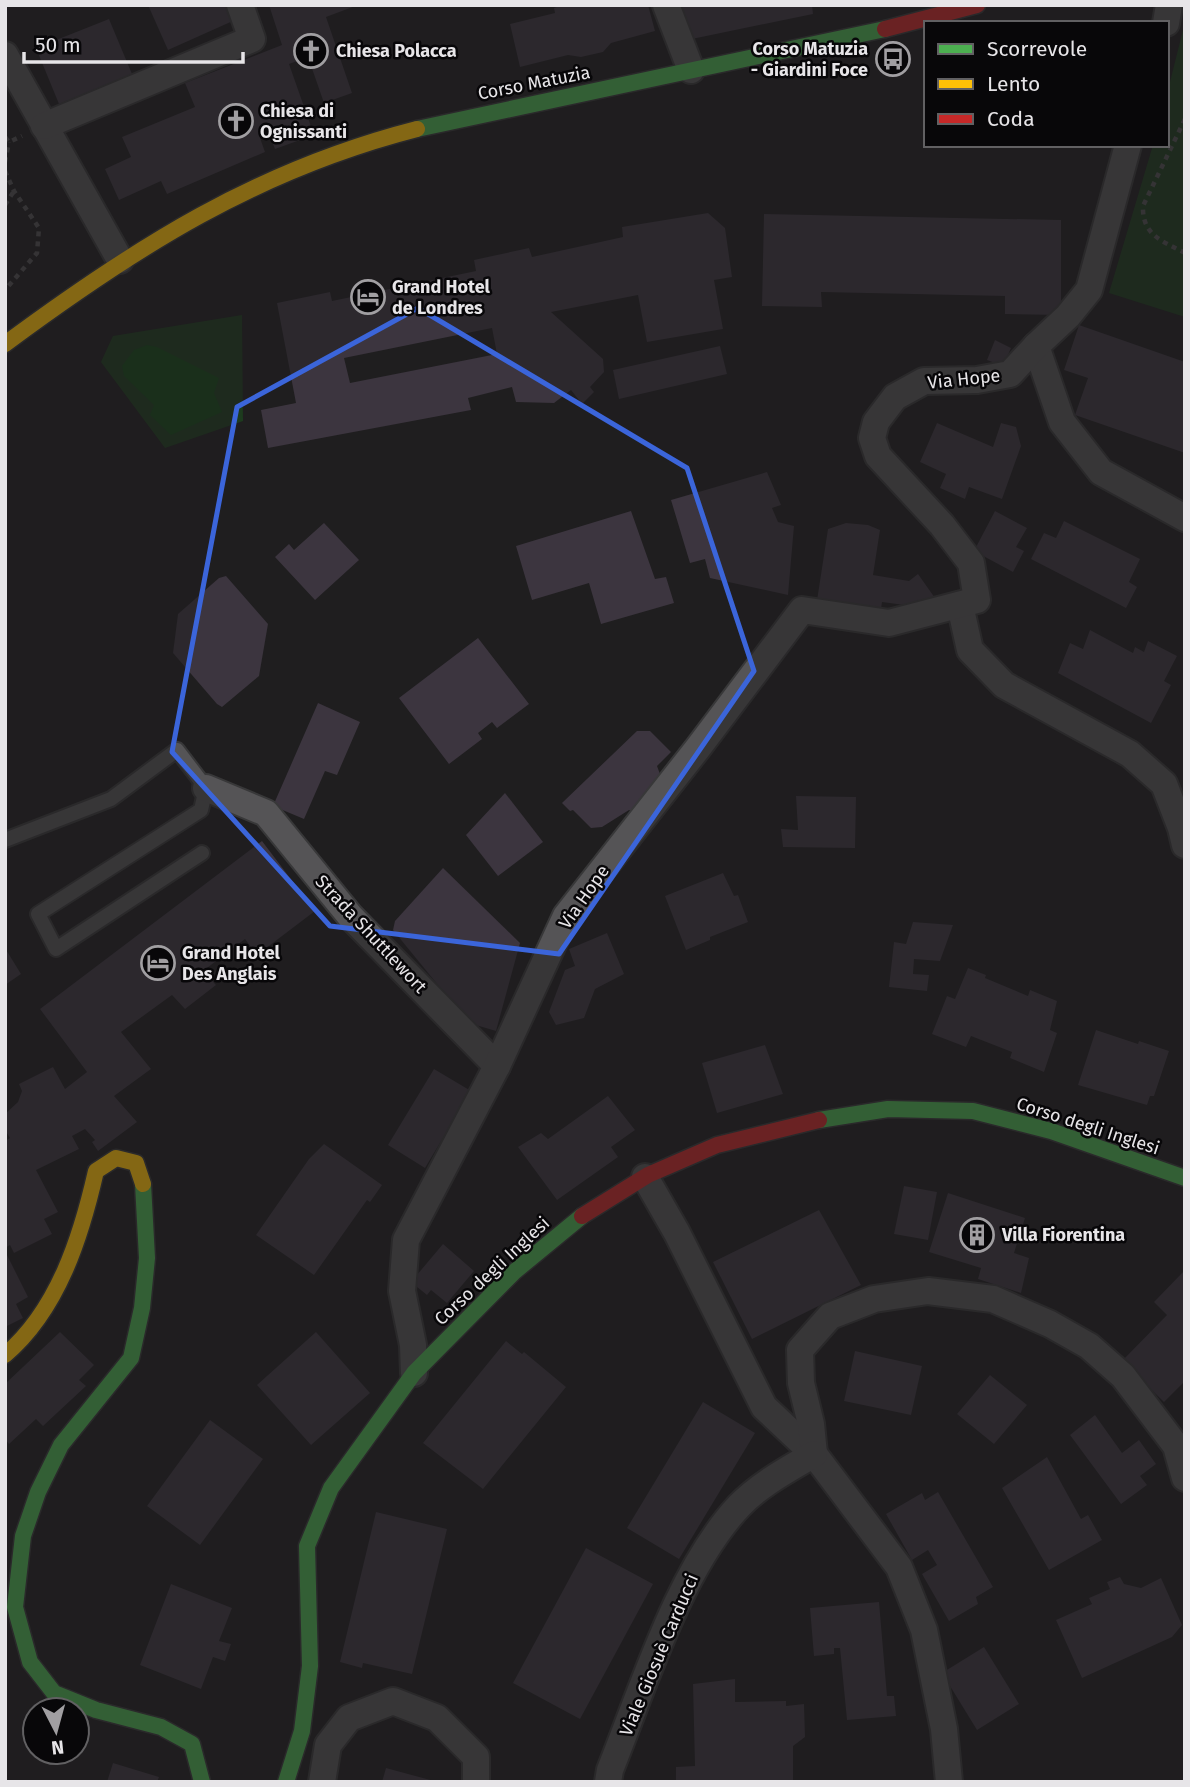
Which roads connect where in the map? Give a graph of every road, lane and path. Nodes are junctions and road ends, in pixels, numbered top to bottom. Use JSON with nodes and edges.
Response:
{"nodes":[{"id":1,"x":240,"y":5,"type":"edge"},
{"id":2,"x":666,"y":5,"type":"edge"},
{"id":3,"x":976,"y":5,"type":"edge"},
{"id":4,"x":5,"y":55,"type":"edge"},
{"id":5,"x":691,"y":71,"type":"junction"},
{"id":6,"x":1185,"y":119,"type":"edge"},
{"id":7,"x":44,"y":126,"type":"junction"},
{"id":8,"x":9,"y":142,"type":"dead end"},
{"id":9,"x":1127,"y":147,"type":"edge"},
{"id":10,"x":5,"y":162,"type":"edge"},
{"id":11,"x":5,"y":171,"type":"edge"},
{"id":12,"x":14,"y":191,"type":"junction"},
{"id":13,"x":5,"y":205,"type":"edge"},
{"id":14,"x":1185,"y":253,"type":"edge"},
{"id":15,"x":120,"y":260,"type":"junction"},
{"id":16,"x":5,"y":290,"type":"edge"},
{"id":17,"x":5,"y":344,"type":"edge"},
{"id":18,"x":1036,"y":345,"type":"junction"},
{"id":19,"x":1185,"y":518,"type":"edge"},
{"id":20,"x":960,"y":605,"type":"junction"},
{"id":21,"x":206,"y":788,"type":"junction"},
{"id":22,"x":5,"y":840,"type":"edge"},
{"id":23,"x":1185,"y":845,"type":"edge"},
{"id":24,"x":202,"y":853,"type":"dead end"},
{"id":25,"x":497,"y":1066,"type":"junction"},
{"id":26,"x":645,"y":1177,"type":"junction"},
{"id":27,"x":1185,"y":1178,"type":"edge"},
{"id":28,"x":5,"y":1355,"type":"edge"},
{"id":29,"x":414,"y":1373,"type":"junction"},
{"id":30,"x":814,"y":1454,"type":"junction"},
{"id":31,"x":1185,"y":1478,"type":"edge"},
{"id":32,"x":202,"y":1782,"type":"edge"},
{"id":33,"x":286,"y":1782,"type":"edge"},
{"id":34,"x":322,"y":1782,"type":"edge"},
{"id":35,"x":476,"y":1782,"type":"edge"},
{"id":36,"x":608,"y":1782,"type":"edge"},
{"id":37,"x":949,"y":1782,"type":"edge"}],
"edges":[{"from":1,"to":7,"type":"street"},
{"from":2,"to":5,"type":"street"},
{"from":3,"to":5,"type":"main road","name":"Corso Matuzia"},
{"from":4,"to":7,"type":"street"},
{"from":5,"to":15,"type":"main road","name":"Corso Matuzia"},
{"from":6,"to":14,"type":"path"},
{"from":7,"to":15,"type":"street"},
{"from":8,"to":10,"type":"path"},
{"from":9,"to":18,"type":"street","name":"Via Hope"},
{"from":11,"to":12,"type":"path"},
{"from":12,"to":13,"type":"path"},
{"from":12,"to":16,"type":"path"},
{"from":15,"to":17,"type":"main road","name":"Corso Matuzia"},
{"from":18,"to":19,"type":"street"},
{"from":18,"to":20,"type":"street","name":"Via Hope"},
{"from":20,"to":23,"type":"street"},
{"from":20,"to":25,"type":"street","name":"Via Hope"},
{"from":21,"to":22,"type":"lane"},
{"from":21,"to":24,"type":"lane"},
{"from":21,"to":25,"type":"street","name":"Strada Shuttlewort"},
{"from":25,"to":29,"type":"street","name":"Via Hope"},
{"from":26,"to":27,"type":"main road","name":"Corso degli Inglesi"},
{"from":26,"to":29,"type":"main road","name":"Corso degli Inglesi"},
{"from":26,"to":30,"type":"street"},
{"from":28,"to":32,"type":"main road"},
{"from":29,"to":33,"type":"main road","name":"Corso degli Inglesi"},
{"from":30,"to":31,"type":"street"},
{"from":30,"to":36,"type":"street","name":"Viale Giosuè Carducci"},
{"from":30,"to":37,"type":"street"},
{"from":34,"to":35,"type":"street"}]}
